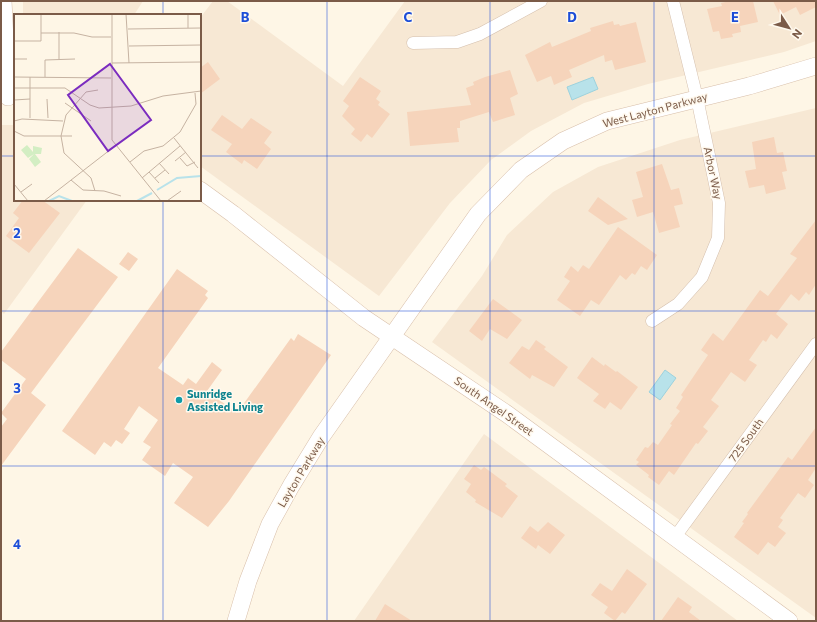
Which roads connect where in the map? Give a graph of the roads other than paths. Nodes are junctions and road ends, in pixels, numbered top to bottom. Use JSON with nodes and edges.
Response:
{"nodes":[{"id":1,"x":3,"y":1,"type":"edge"},
{"id":2,"x":541,"y":1,"type":"edge"},
{"id":3,"x":673,"y":1,"type":"edge"},
{"id":4,"x":413,"y":43,"type":"dead end"},
{"id":5,"x":816,"y":66,"type":"edge"},
{"id":6,"x":8,"y":97,"type":"edge"},
{"id":7,"x":697,"y":98,"type":"junction"},
{"id":8,"x":201,"y":191,"type":"edge"},
{"id":9,"x":652,"y":322,"type":"dead end"},
{"id":10,"x":392,"y":336,"type":"junction"},
{"id":11,"x":816,"y":344,"type":"edge"},
{"id":12,"x":676,"y":536,"type":"junction"},
{"id":13,"x":236,"y":621,"type":"edge"},
{"id":14,"x":789,"y":621,"type":"edge"}],
"edges":[{"from":1,"to":6,"type":"main road"},
{"from":2,"to":4,"type":"street"},
{"from":3,"to":7,"type":"street","name":"Arbor Way"},
{"from":5,"to":7,"type":"main road","name":"West Layton Parkway"},
{"from":7,"to":9,"type":"street","name":"Arbor Way"},
{"from":7,"to":10,"type":"main road","name":"West Layton Parkway"},
{"from":8,"to":10,"type":"main road","name":"South Angel Street"},
{"from":10,"to":12,"type":"main road","name":"South Angel Street"},
{"from":10,"to":13,"type":"main road","name":"Layton Parkway"},
{"from":11,"to":12,"type":"street","name":"725 South"},
{"from":12,"to":14,"type":"main road","name":"South Angel Street"}]}
